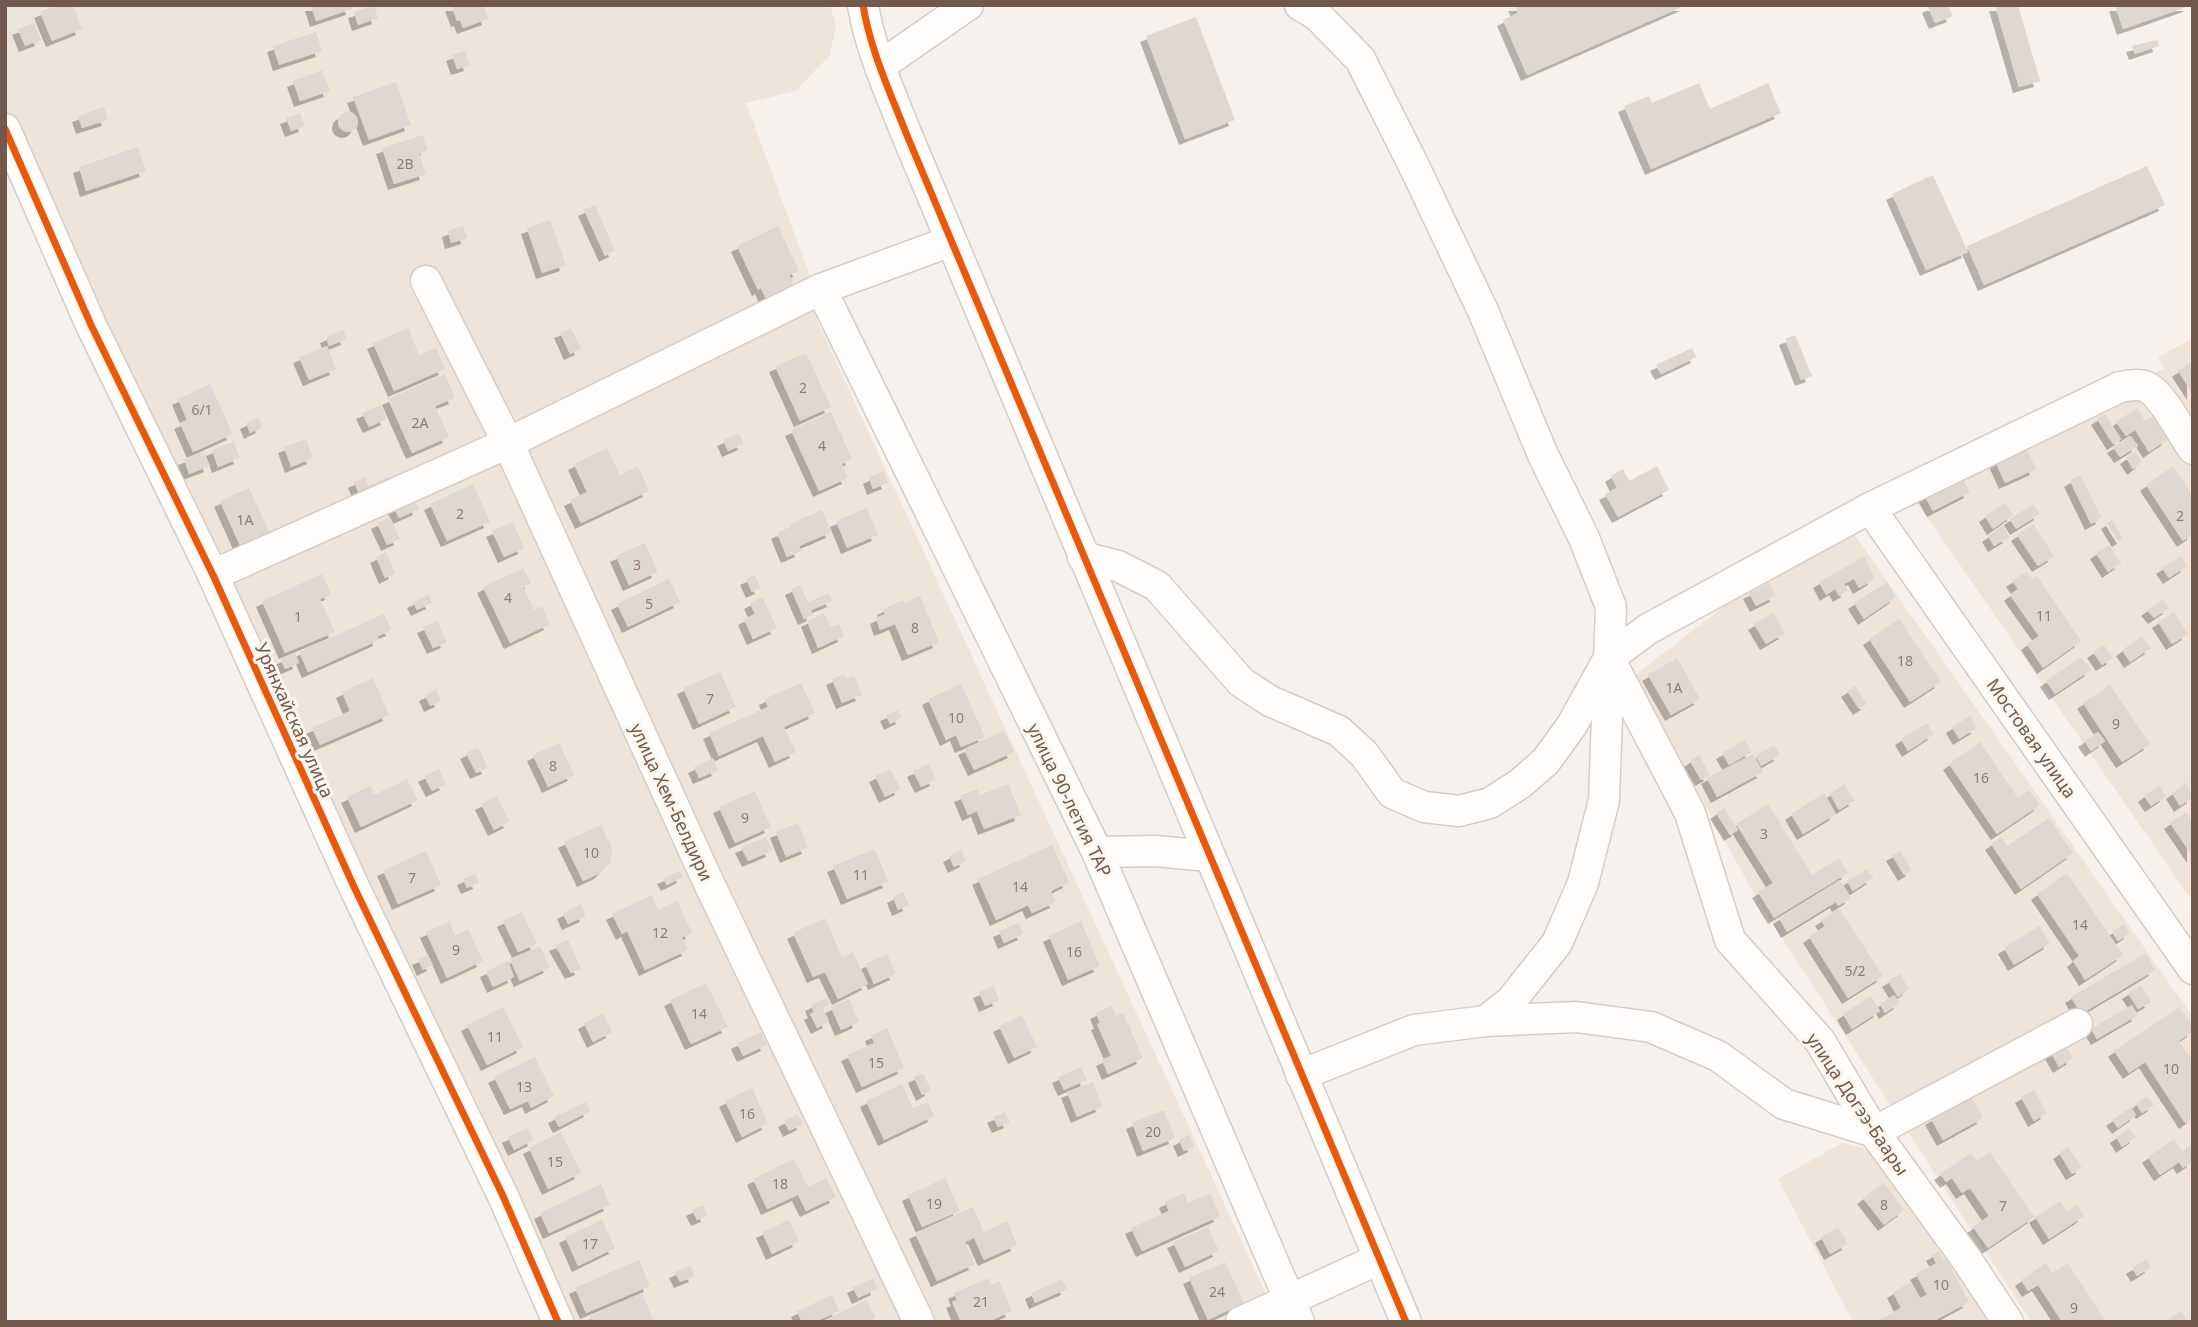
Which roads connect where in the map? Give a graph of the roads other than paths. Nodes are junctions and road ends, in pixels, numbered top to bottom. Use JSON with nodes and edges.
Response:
{"nodes":[{"id":1,"x":863,"y":5,"type":"edge"},
{"id":2,"x":968,"y":5,"type":"edge"},
{"id":3,"x":1300,"y":5,"type":"edge"},
{"id":4,"x":880,"y":66,"type":"junction"},
{"id":5,"x":5,"y":130,"type":"edge"},
{"id":6,"x":951,"y":241,"type":"junction"},
{"id":7,"x":426,"y":281,"type":"dead end"},
{"id":8,"x":821,"y":289,"type":"junction"},
{"id":9,"x":508,"y":443,"type":"junction"},
{"id":10,"x":2193,"y":449,"type":"edge"},
{"id":11,"x":1870,"y":508,"type":"junction"},
{"id":12,"x":1083,"y":557,"type":"junction"},
{"id":13,"x":213,"y":575,"type":"junction"},
{"id":14,"x":1609,"y":658,"type":"junction"},
{"id":15,"x":1097,"y":852,"type":"junction"},
{"id":16,"x":1209,"y":856,"type":"junction"},
{"id":17,"x":2193,"y":969,"type":"edge"},
{"id":18,"x":1486,"y":1021,"type":"junction"},
{"id":19,"x":2077,"y":1024,"type":"dead end"},
{"id":20,"x":1301,"y":1075,"type":"junction"},
{"id":21,"x":1874,"y":1132,"type":"junction"},
{"id":22,"x":1379,"y":1259,"type":"junction"},
{"id":23,"x":1294,"y":1311,"type":"edge"},
{"id":24,"x":558,"y":1322,"type":"edge"},
{"id":25,"x":919,"y":1322,"type":"edge"},
{"id":26,"x":1241,"y":1322,"type":"edge"},
{"id":27,"x":1406,"y":1322,"type":"edge"},
{"id":28,"x":2008,"y":1322,"type":"edge"}],
"edges":[{"from":1,"to":4,"type":"street"},
{"from":2,"to":4,"type":"street"},
{"from":3,"to":14,"type":"street"},
{"from":4,"to":6,"type":"street"},
{"from":5,"to":13,"type":"street","name":"Урянхайская улица"},
{"from":6,"to":8,"type":"street"},
{"from":6,"to":12,"type":"street"},
{"from":7,"to":9,"type":"street","name":"улица Хем-Белдири"},
{"from":8,"to":9,"type":"street"},
{"from":8,"to":15,"type":"street","name":"улица 90-летия ТАР"},
{"from":9,"to":13,"type":"street"},
{"from":9,"to":25,"type":"street","name":"улица Хем-Белдири"},
{"from":10,"to":11,"type":"street"},
{"from":11,"to":14,"type":"street"},
{"from":11,"to":17,"type":"street","name":"Мостовая улица"},
{"from":12,"to":14,"type":"street"},
{"from":12,"to":16,"type":"street"},
{"from":13,"to":24,"type":"street","name":"Урянхайская улица"},
{"from":14,"to":18,"type":"street"},
{"from":14,"to":21,"type":"street","name":"улица Догээ-Баары"},
{"from":15,"to":16,"type":"street"},
{"from":15,"to":23,"type":"street","name":"улица 90-летия ТАР"},
{"from":16,"to":20,"type":"street"},
{"from":18,"to":20,"type":"street"},
{"from":18,"to":21,"type":"street"},
{"from":19,"to":21,"type":"street"},
{"from":20,"to":22,"type":"street"},
{"from":21,"to":28,"type":"street","name":"улица Догээ-Баары"},
{"from":22,"to":23,"type":"street"},
{"from":22,"to":27,"type":"street"},
{"from":23,"to":26,"type":"street"}]}
